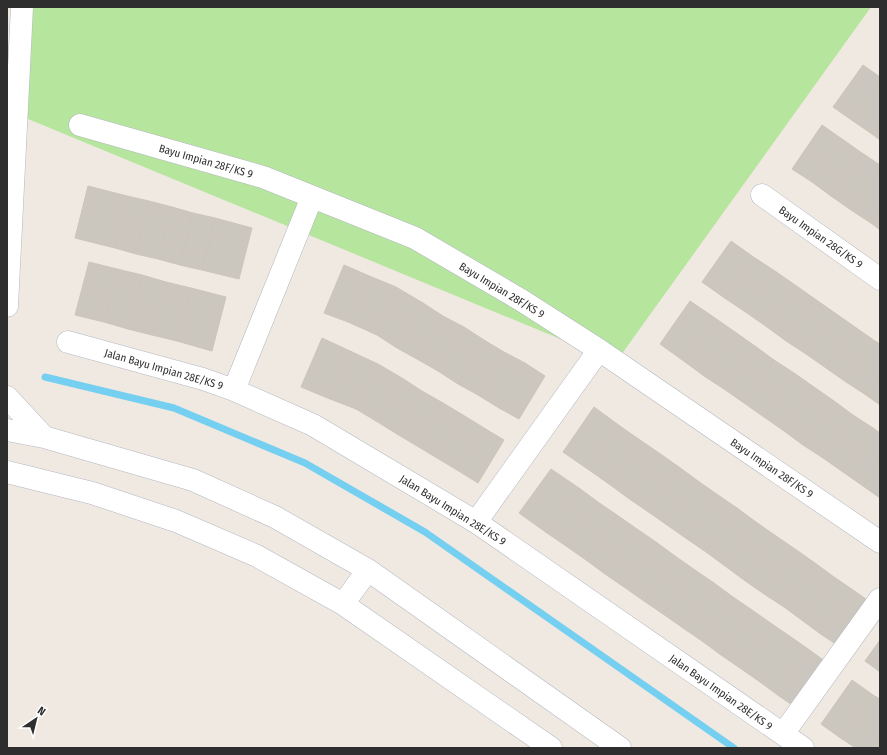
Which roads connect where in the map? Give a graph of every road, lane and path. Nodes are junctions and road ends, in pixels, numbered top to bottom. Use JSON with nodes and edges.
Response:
{"nodes":[{"id":1,"x":22,"y":7,"type":"edge"},
{"id":2,"x":80,"y":125,"type":"dead end"},
{"id":3,"x":762,"y":195,"type":"dead end"},
{"id":4,"x":312,"y":197,"type":"junction"},
{"id":5,"x":880,"y":279,"type":"edge"},
{"id":6,"x":7,"y":306,"type":"edge"},
{"id":7,"x":68,"y":342,"type":"dead end"},
{"id":8,"x":599,"y":350,"type":"junction"},
{"id":9,"x":234,"y":390,"type":"junction"},
{"id":10,"x":7,"y":397,"type":"edge"},
{"id":11,"x":7,"y":430,"type":"edge"},
{"id":12,"x":44,"y":437,"type":"junction"},
{"id":13,"x":7,"y":472,"type":"edge"},
{"id":14,"x":476,"y":522,"type":"junction"},
{"id":15,"x":880,"y":542,"type":"edge"},
{"id":16,"x":368,"y":570,"type":"junction"},
{"id":17,"x":880,"y":600,"type":"edge"},
{"id":18,"x":343,"y":604,"type":"junction"},
{"id":19,"x":783,"y":734,"type":"junction"},
{"id":20,"x":550,"y":748,"type":"edge"},
{"id":21,"x":620,"y":748,"type":"edge"},
{"id":22,"x":803,"y":748,"type":"edge"}],
"edges":[{"from":1,"to":6,"type":"street"},
{"from":2,"to":4,"type":"street","name":"Bayu Impian 28F/KS 9"},
{"from":3,"to":5,"type":"street","name":"Bayu Impian 28G/KS 9"},
{"from":4,"to":8,"type":"street","name":"Bayu Impian 28F/KS 9"},
{"from":4,"to":9,"type":"street"},
{"from":7,"to":9,"type":"street","name":"Jalan Bayu Impian 28E/KS 9"},
{"from":8,"to":14,"type":"street"},
{"from":8,"to":15,"type":"street","name":"Bayu Impian 28F/KS 9"},
{"from":9,"to":14,"type":"street","name":"Jalan Bayu Impian 28E/KS 9"},
{"from":10,"to":12,"type":"street"},
{"from":11,"to":12,"type":"street"},
{"from":12,"to":16,"type":"street"},
{"from":13,"to":18,"type":"street"},
{"from":14,"to":19,"type":"street","name":"Jalan Bayu Impian 28E/KS 9"},
{"from":16,"to":18,"type":"street"},
{"from":16,"to":21,"type":"street"},
{"from":17,"to":19,"type":"street"},
{"from":18,"to":20,"type":"street"},
{"from":19,"to":22,"type":"street","name":"Jalan Bayu Impian 28E/KS 9"}]}
